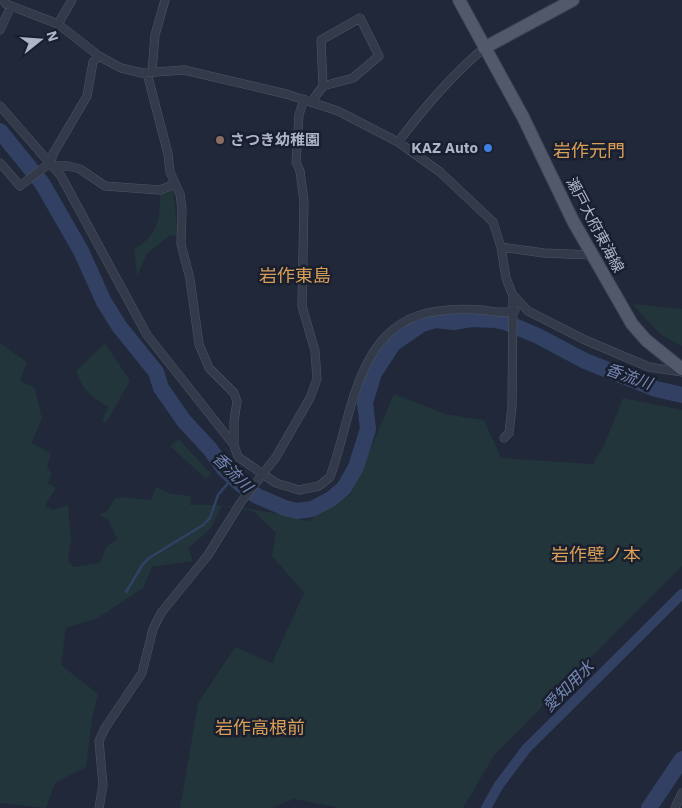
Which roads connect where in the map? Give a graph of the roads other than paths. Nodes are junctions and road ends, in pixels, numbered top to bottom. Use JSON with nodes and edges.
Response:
{"nodes":[{"id":1,"x":3,"y":0,"type":"edge"},
{"id":2,"x":72,"y":0,"type":"edge"},
{"id":3,"x":166,"y":0,"type":"edge"},
{"id":4,"x":459,"y":0,"type":"edge"},
{"id":5,"x":573,"y":0,"type":"edge"},
{"id":6,"x":11,"y":6,"type":"junction"},
{"id":7,"x":58,"y":24,"type":"junction"},
{"id":8,"x":0,"y":30,"type":"edge"},
{"id":9,"x":484,"y":48,"type":"junction"},
{"id":10,"x":99,"y":56,"type":"junction"},
{"id":11,"x":150,"y":72,"type":"junction"},
{"id":12,"x":323,"y":86,"type":"junction"},
{"id":13,"x":308,"y":100,"type":"junction"},
{"id":14,"x":0,"y":106,"type":"edge"},
{"id":15,"x":398,"y":142,"type":"junction"},
{"id":16,"x":0,"y":163,"type":"edge"},
{"id":17,"x":53,"y":164,"type":"junction"},
{"id":18,"x":175,"y":184,"type":"junction"},
{"id":19,"x":501,"y":247,"type":"junction"},
{"id":20,"x":592,"y":255,"type":"junction"},
{"id":21,"x":513,"y":296,"type":"junction"},
{"id":22,"x":514,"y":313,"type":"junction"},
{"id":23,"x":682,"y":371,"type":"edge"},
{"id":24,"x":504,"y":438,"type":"dead end"},
{"id":25,"x":234,"y":445,"type":"junction"},
{"id":26,"x":262,"y":474,"type":"junction"},
{"id":27,"x":682,"y":794,"type":"edge"},
{"id":28,"x":98,"y":808,"type":"edge"},
{"id":29,"x":674,"y":808,"type":"edge"}],
"edges":[{"from":1,"to":6,"type":"street"},
{"from":2,"to":7,"type":"street"},
{"from":3,"to":11,"type":"street"},
{"from":4,"to":9,"type":"main road","name":"瀬戸大府東海線"},
{"from":5,"to":9,"type":"main road"},
{"from":6,"to":7,"type":"street"},
{"from":6,"to":8,"type":"street"},
{"from":7,"to":10,"type":"street"},
{"from":9,"to":15,"type":"street"},
{"from":9,"to":20,"type":"main road","name":"瀬戸大府東海線"},
{"from":10,"to":11,"type":"street"},
{"from":10,"to":17,"type":"street"},
{"from":11,"to":13,"type":"street"},
{"from":11,"to":18,"type":"street"},
{"from":12,"to":12,"type":"street"},
{"from":12,"to":13,"type":"street"},
{"from":13,"to":15,"type":"street"},
{"from":13,"to":26,"type":"street"},
{"from":14,"to":17,"type":"street"},
{"from":15,"to":19,"type":"street"},
{"from":16,"to":17,"type":"street"},
{"from":17,"to":18,"type":"street"},
{"from":17,"to":25,"type":"street"},
{"from":18,"to":25,"type":"street"},
{"from":19,"to":20,"type":"street"},
{"from":19,"to":21,"type":"street"},
{"from":20,"to":23,"type":"main road","name":"瀬戸大府東海線"},
{"from":21,"to":22,"type":"street"},
{"from":21,"to":23,"type":"street"},
{"from":22,"to":24,"type":"street"},
{"from":22,"to":26,"type":"street"},
{"from":25,"to":26,"type":"street"},
{"from":26,"to":28,"type":"street"},
{"from":27,"to":29,"type":"street"}]}
